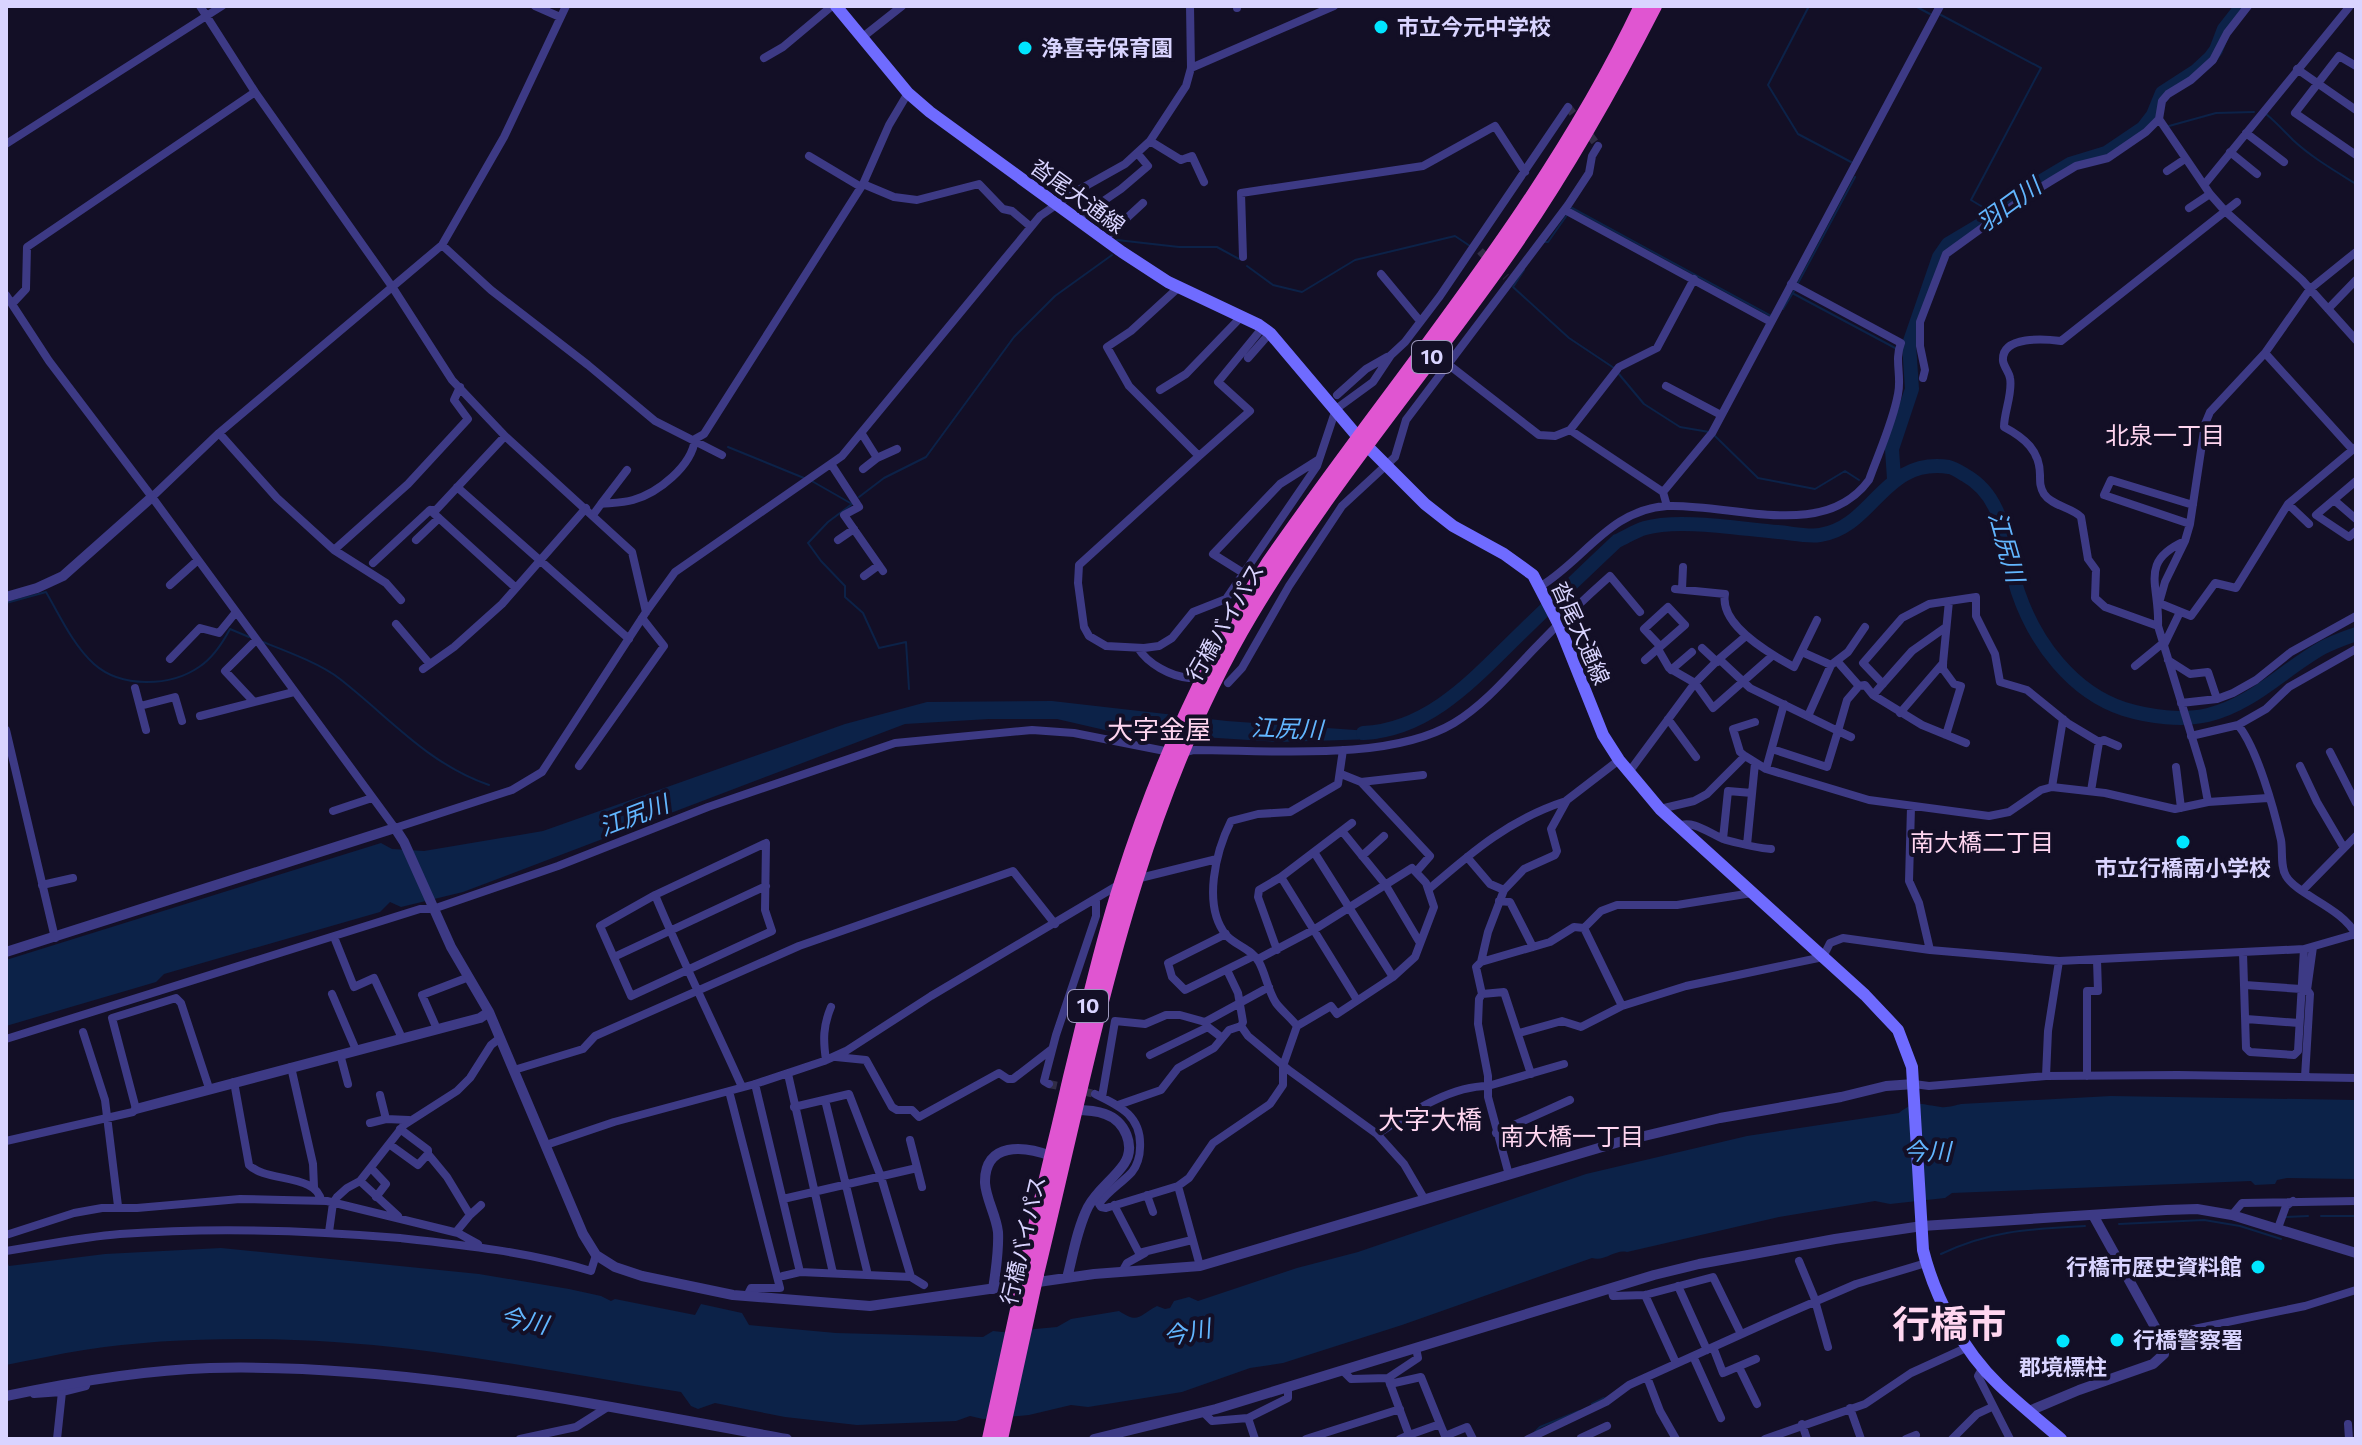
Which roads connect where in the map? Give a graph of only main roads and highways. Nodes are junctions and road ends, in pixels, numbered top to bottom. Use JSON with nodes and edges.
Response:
{"nodes":[{"id":1,"x":834,"y":6,"type":"edge"},
{"id":2,"x":1641,"y":6,"type":"edge"},
{"id":3,"x":1655,"y":6,"type":"edge"},
{"id":4,"x":1362,"y":441,"type":"junction"},
{"id":5,"x":1178,"y":750,"type":"junction"},
{"id":6,"x":1031,"y":1274,"type":"junction"},
{"id":7,"x":989,"y":1439,"type":"edge"},
{"id":8,"x":1001,"y":1439,"type":"edge"},
{"id":9,"x":2061,"y":1439,"type":"edge"}],
"edges":[{"from":1,"to":4,"type":"main road","name":"沓尾大通線"},
{"from":2,"to":4,"type":"highway","name":"行橋バイパス","number":"10"},
{"from":3,"to":4,"type":"highway","name":"行橋バイパス","number":"10"},
{"from":4,"to":5,"type":"highway","name":"行橋バイパス","number":"10"},
{"from":4,"to":9,"type":"main road","name":"沓尾大通線"},
{"from":5,"to":6,"type":"highway","name":"行橋バイパス","number":"10"},
{"from":5,"to":6,"type":"highway","name":"行橋バイパス","number":"10"},
{"from":6,"to":7,"type":"highway","name":"行橋バイパス","number":"10","bridge":true},
{"from":6,"to":8,"type":"highway","name":"行橋バイパス","number":"10","bridge":true}]}
